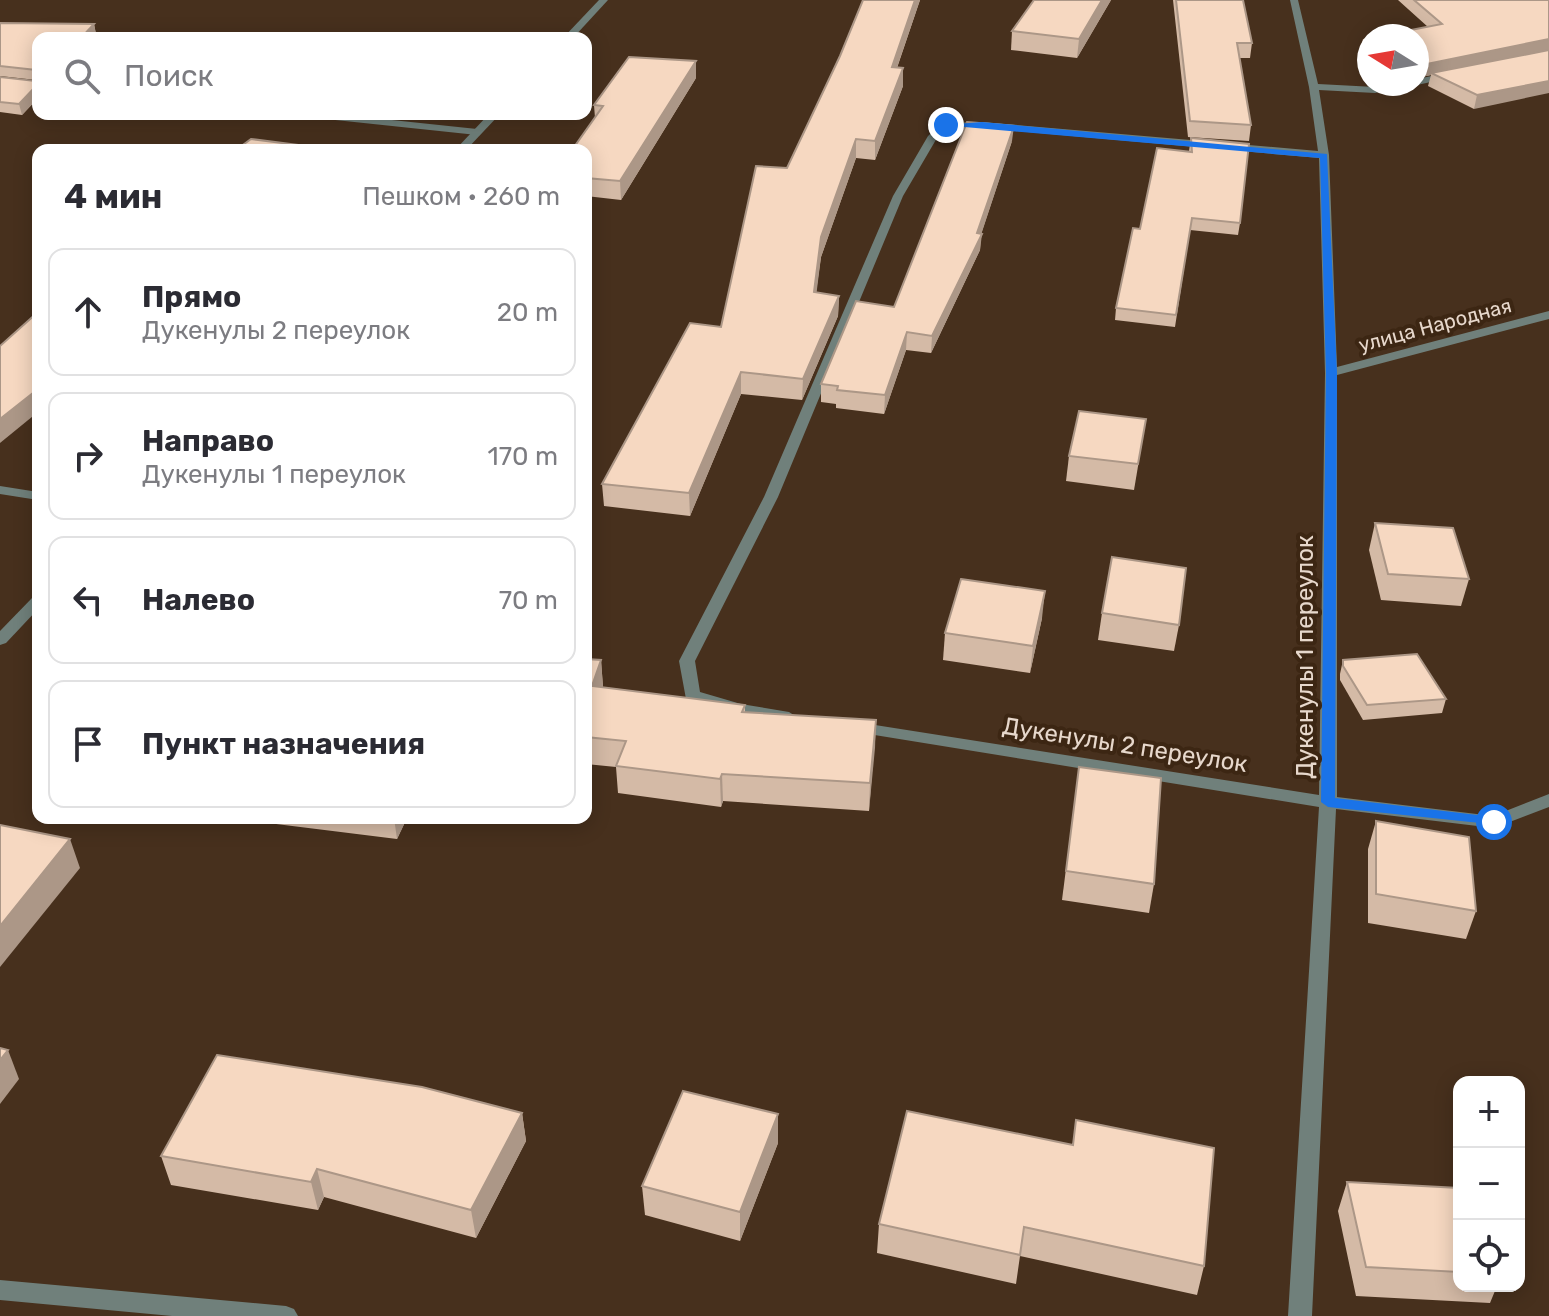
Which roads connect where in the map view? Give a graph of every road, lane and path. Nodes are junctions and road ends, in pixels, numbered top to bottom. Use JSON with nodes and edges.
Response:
{"nodes":[{"id":1,"x":604,"y":0,"type":"edge"},
{"id":2,"x":1294,"y":0,"type":"edge"},
{"id":3,"x":574,"y":32,"type":"edge"},
{"id":4,"x":1461,"y":73,"type":"edge"},
{"id":5,"x":1429,"y":80,"type":"edge"},
{"id":6,"x":1314,"y":87,"type":"junction"},
{"id":7,"x":1357,"y":89,"type":"edge"},
{"id":8,"x":364,"y":120,"type":"edge"},
{"id":9,"x":489,"y":120,"type":"edge"},
{"id":10,"x":477,"y":132,"type":"junction"},
{"id":11,"x":466,"y":144,"type":"edge"},
{"id":12,"x":1324,"y":155,"type":"junction"},
{"id":13,"x":1549,"y":315,"type":"edge"},
{"id":14,"x":1331,"y":373,"type":"junction"},
{"id":15,"x":0,"y":490,"type":"edge"},
{"id":16,"x":32,"y":495,"type":"edge"},
{"id":17,"x":32,"y":606,"type":"edge"},
{"id":18,"x":0,"y":640,"type":"edge"},
{"id":19,"x":802,"y":719,"type":"edge"},
{"id":20,"x":833,"y":724,"type":"edge"},
{"id":21,"x":1549,"y":800,"type":"edge"},
{"id":22,"x":1328,"y":802,"type":"junction"},
{"id":23,"x":0,"y":1290,"type":"edge"},
{"id":24,"x":286,"y":1316,"type":"edge"},
{"id":25,"x":1300,"y":1316,"type":"edge"}],
"edges":[{"from":1,"to":3,"type":"street"},
{"from":2,"to":6,"type":"street","name":"Дукенулы 1 переулок"},
{"from":4,"to":5,"type":"street"},
{"from":6,"to":7,"type":"street"},
{"from":6,"to":12,"type":"street","name":"Дукенулы 1 переулок"},
{"from":8,"to":10,"type":"street"},
{"from":9,"to":10,"type":"street"},
{"from":10,"to":11,"type":"street"},
{"from":12,"to":14,"type":"street","name":"Дукенулы 1 переулок"},
{"from":12,"to":19,"type":"street"},
{"from":13,"to":14,"type":"street","name":"улица Народная"},
{"from":14,"to":22,"type":"street","name":"Дукенулы 1 переулок"},
{"from":15,"to":16,"type":"street"},
{"from":17,"to":18,"type":"street"},
{"from":20,"to":22,"type":"street","name":"Дукенулы 2 переулок"},
{"from":21,"to":22,"type":"street","name":"Дукенулы 2 переулок"},
{"from":22,"to":25,"type":"street","name":"Дукенулы 1 переулок"},
{"from":23,"to":24,"type":"street"}]}
